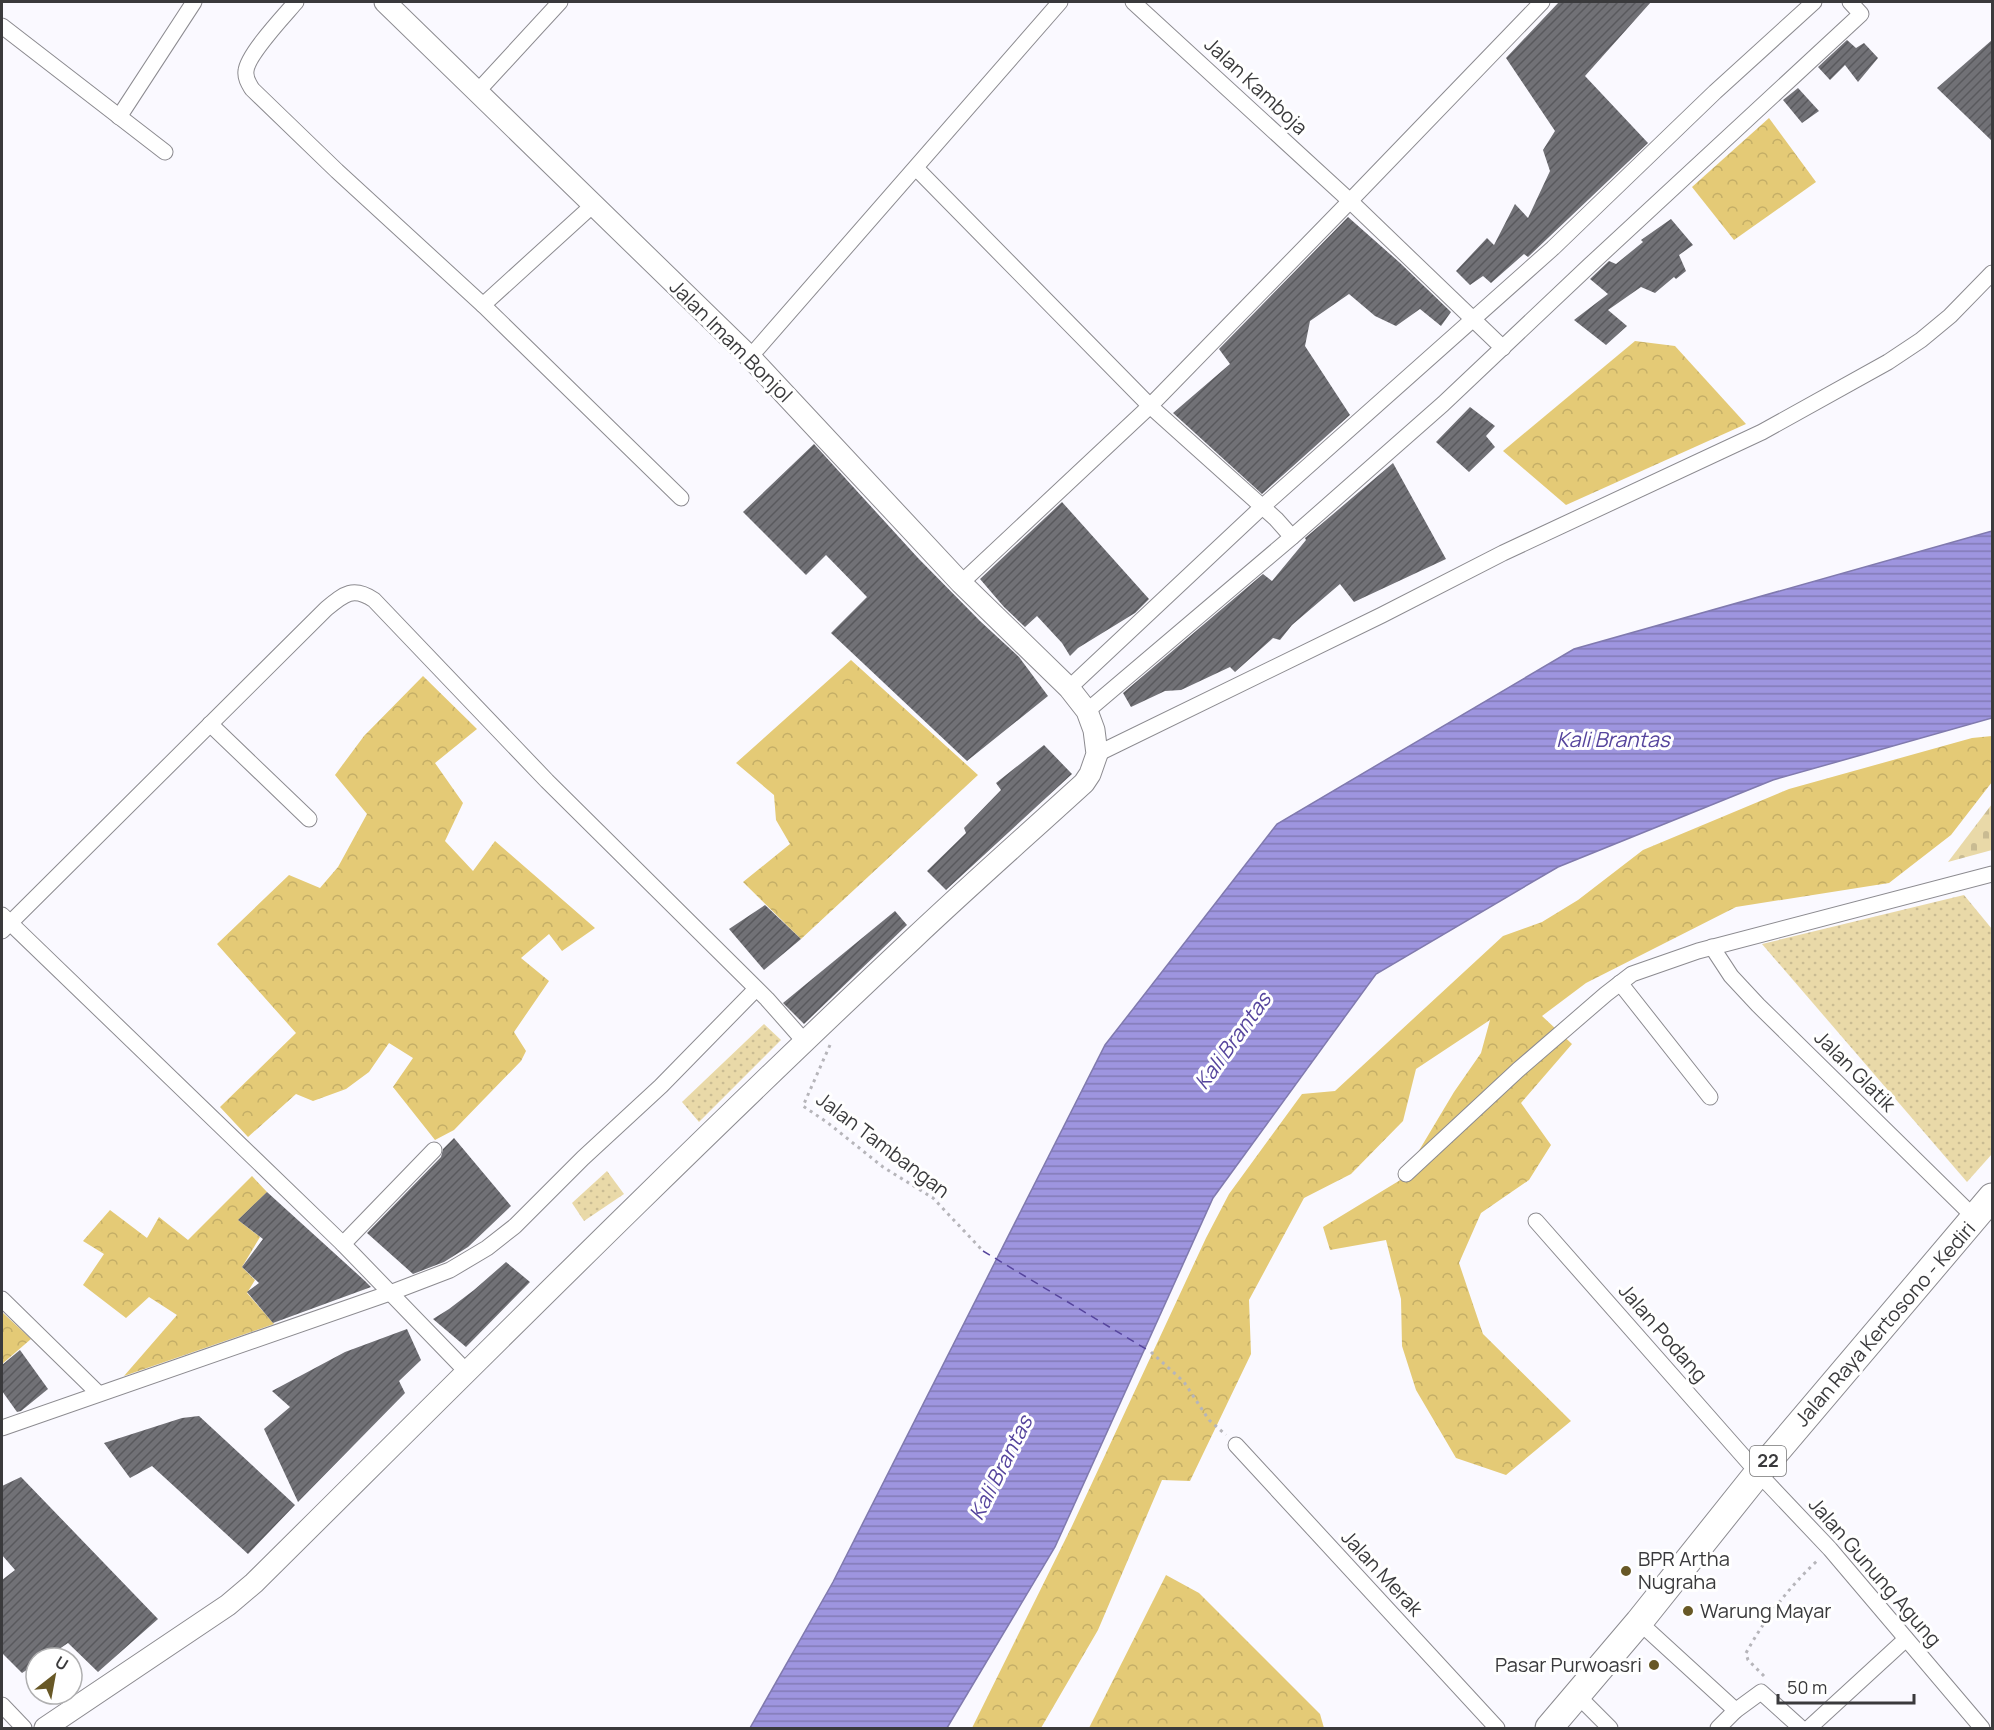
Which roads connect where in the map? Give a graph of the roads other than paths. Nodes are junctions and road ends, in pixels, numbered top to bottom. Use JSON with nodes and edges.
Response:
{"nodes":[{"id":1,"x":194,"y":2,"type":"edge"},
{"id":2,"x":296,"y":2,"type":"edge"},
{"id":3,"x":386,"y":2,"type":"edge"},
{"id":4,"x":560,"y":2,"type":"edge"},
{"id":5,"x":1060,"y":2,"type":"edge"},
{"id":6,"x":1133,"y":2,"type":"edge"},
{"id":7,"x":1542,"y":2,"type":"edge"},
{"id":8,"x":1814,"y":2,"type":"edge"},
{"id":9,"x":1850,"y":2,"type":"edge"},
{"id":10,"x":2,"y":26,"type":"edge"},
{"id":11,"x":477,"y":92,"type":"junction"},
{"id":12,"x":119,"y":117,"type":"junction"},
{"id":13,"x":165,"y":152,"type":"dead end"},
{"id":14,"x":916,"y":168,"type":"junction"},
{"id":15,"x":1350,"y":201,"type":"junction"},
{"id":16,"x":593,"y":205,"type":"junction"},
{"id":17,"x":1992,"y":273,"type":"edge"},
{"id":18,"x":483,"y":305,"type":"junction"},
{"id":19,"x":1473,"y":318,"type":"junction"},
{"id":20,"x":1503,"y":348,"type":"junction"},
{"id":21,"x":750,"y":357,"type":"junction"},
{"id":22,"x":1150,"y":406,"type":"junction"},
{"id":23,"x":681,"y":498,"type":"dead end"},
{"id":24,"x":1262,"y":507,"type":"junction"},
{"id":25,"x":1292,"y":537,"type":"junction"},
{"id":26,"x":961,"y":583,"type":"junction"},
{"id":27,"x":1079,"y":700,"type":"junction"},
{"id":28,"x":210,"y":724,"type":"junction"},
{"id":29,"x":1097,"y":754,"type":"junction"},
{"id":30,"x":309,"y":819,"type":"dead end"},
{"id":31,"x":1992,"y":874,"type":"edge"},
{"id":32,"x":4,"y":923,"type":"edge"},
{"id":33,"x":1713,"y":948,"type":"junction"},
{"id":34,"x":1620,"y":983,"type":"junction"},
{"id":35,"x":761,"y":994,"type":"junction"},
{"id":36,"x":805,"y":1042,"type":"junction"},
{"id":37,"x":1710,"y":1097,"type":"dead end"},
{"id":38,"x":434,"y":1149,"type":"dead end"},
{"id":39,"x":1406,"y":1174,"type":"dead end"},
{"id":40,"x":1992,"y":1197,"type":"edge"},
{"id":41,"x":1975,"y":1218,"type":"junction"},
{"id":42,"x":1536,"y":1221,"type":"dead end"},
{"id":43,"x":343,"y":1244,"type":"junction"},
{"id":44,"x":390,"y":1293,"type":"junction"},
{"id":45,"x":2,"y":1299,"type":"edge"},
{"id":46,"x":467,"y":1372,"type":"junction"},
{"id":47,"x":98,"y":1393,"type":"junction"},
{"id":48,"x":2,"y":1428,"type":"edge"},
{"id":49,"x":1236,"y":1444,"type":"road end"},
{"id":50,"x":1758,"y":1473,"type":"junction"},
{"id":51,"x":1639,"y":1622,"type":"junction"},
{"id":52,"x":1906,"y":1639,"type":"junction"},
{"id":53,"x":1578,"y":1696,"type":"junction"},
{"id":54,"x":2,"y":1705,"type":"edge"},
{"id":55,"x":1735,"y":1712,"type":"junction"},
{"id":56,"x":24,"y":1728,"type":"edge"},
{"id":57,"x":45,"y":1728,"type":"edge"},
{"id":58,"x":1497,"y":1728,"type":"edge"},
{"id":59,"x":1549,"y":1728,"type":"edge"},
{"id":60,"x":1610,"y":1728,"type":"edge"},
{"id":61,"x":1718,"y":1728,"type":"edge"},
{"id":62,"x":1801,"y":1728,"type":"edge"},
{"id":63,"x":1809,"y":1728,"type":"edge"},
{"id":64,"x":1982,"y":1728,"type":"edge"}],
"edges":[{"from":1,"to":12,"type":"street"},
{"from":2,"to":18,"type":"street"},
{"from":3,"to":11,"type":"main road","name":"Jalan Imam Bonjol"},
{"from":4,"to":11,"type":"street"},
{"from":5,"to":14,"type":"street"},
{"from":6,"to":15,"type":"street","name":"Jalan Kamboja"},
{"from":7,"to":15,"type":"street"},
{"from":8,"to":19,"type":"street"},
{"from":9,"to":20,"type":"street"},
{"from":10,"to":12,"type":"street"},
{"from":11,"to":16,"type":"main road","name":"Jalan Imam Bonjol"},
{"from":12,"to":13,"type":"street"},
{"from":14,"to":21,"type":"street"},
{"from":14,"to":22,"type":"street"},
{"from":15,"to":19,"type":"street","name":"Jalan Kamboja"},
{"from":15,"to":22,"type":"street"},
{"from":16,"to":18,"type":"street"},
{"from":16,"to":21,"type":"main road","name":"Jalan Imam Bonjol"},
{"from":17,"to":29,"type":"street"},
{"from":18,"to":23,"type":"street"},
{"from":19,"to":20,"type":"street","name":"Jalan Kamboja"},
{"from":19,"to":24,"type":"street"},
{"from":20,"to":25,"type":"street"},
{"from":21,"to":26,"type":"main road","name":"Jalan Imam Bonjol"},
{"from":22,"to":24,"type":"street"},
{"from":22,"to":26,"type":"street"},
{"from":24,"to":25,"type":"street"},
{"from":24,"to":27,"type":"street"},
{"from":25,"to":27,"type":"street"},
{"from":26,"to":27,"type":"main road","name":"Jalan Imam Bonjol"},
{"from":27,"to":29,"type":"main road"},
{"from":28,"to":30,"type":"street"},
{"from":28,"to":32,"type":"street"},
{"from":28,"to":35,"type":"street"},
{"from":29,"to":36,"type":"main road"},
{"from":31,"to":33,"type":"street"},
{"from":32,"to":43,"type":"street"},
{"from":33,"to":34,"type":"street"},
{"from":33,"to":41,"type":"street","name":"Jalan Glatik"},
{"from":34,"to":37,"type":"street"},
{"from":34,"to":39,"type":"street"},
{"from":35,"to":36,"type":"street"},
{"from":35,"to":44,"type":"street"},
{"from":36,"to":46,"type":"main road"},
{"from":38,"to":43,"type":"street"},
{"from":40,"to":41,"type":"highway","name":"Jalan Raya Kertosono - Kediri","number":"22"},
{"from":41,"to":50,"type":"highway","name":"Jalan Raya Kertosono - Kediri","number":"22"},
{"from":42,"to":50,"type":"street","name":"Jalan Podang"},
{"from":43,"to":44,"type":"street"},
{"from":44,"to":46,"type":"street"},
{"from":44,"to":47,"type":"street"},
{"from":45,"to":47,"type":"street"},
{"from":46,"to":57,"type":"main road"},
{"from":47,"to":48,"type":"street"},
{"from":49,"to":58,"type":"street","name":"Jalan Merak"},
{"from":50,"to":51,"type":"highway","name":"Jalan Raya Kertosono - Kediri","number":"22"},
{"from":50,"to":52,"type":"street","name":"Jalan Gunung Agung"},
{"from":51,"to":53,"type":"highway","name":"Jalan Raya Kertosono - Kediri","number":"22"},
{"from":51,"to":55,"type":"street"},
{"from":52,"to":63,"type":"street"},
{"from":52,"to":64,"type":"street","name":"Jalan Gunung Agung"},
{"from":53,"to":59,"type":"highway","name":"Jalan Raya Kertosono - Kediri","number":"22"},
{"from":53,"to":60,"type":"street"},
{"from":54,"to":56,"type":"street"},
{"from":55,"to":61,"type":"street"},
{"from":55,"to":62,"type":"street"}]}
